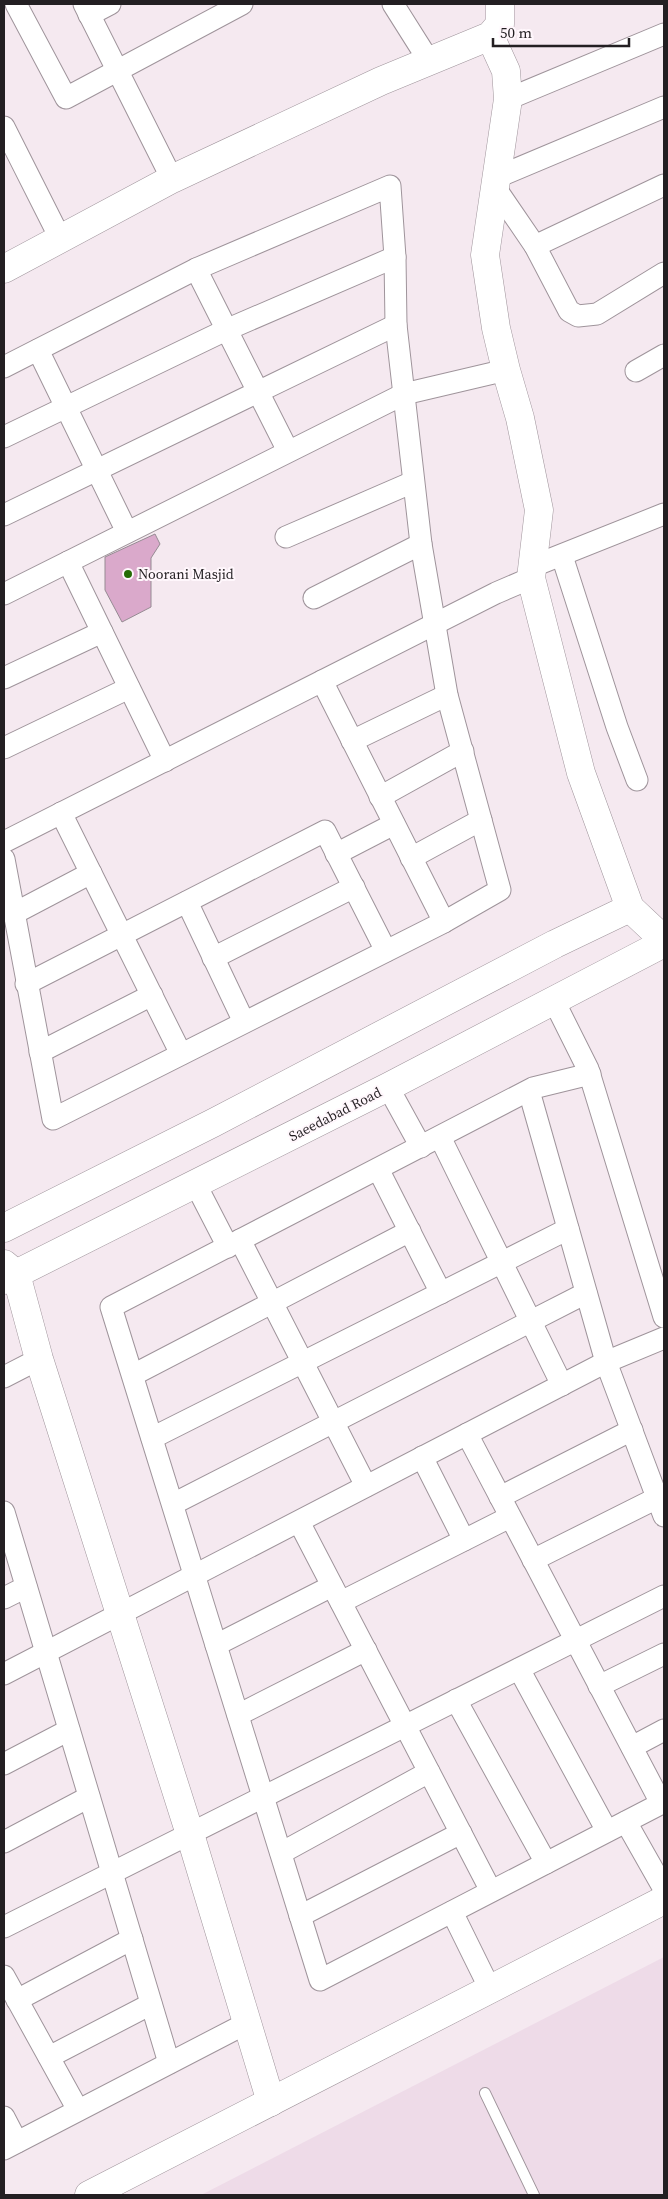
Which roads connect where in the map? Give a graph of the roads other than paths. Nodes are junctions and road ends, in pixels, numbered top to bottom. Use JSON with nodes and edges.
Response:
{"nodes":[{"id":1,"x":16,"y":4,"type":"edge"},
{"id":2,"x":110,"y":4,"type":"edge"},
{"id":3,"x":242,"y":4,"type":"edge"},
{"id":4,"x":393,"y":4,"type":"edge"},
{"id":5,"x":500,"y":4,"type":"edge"},
{"id":6,"x":86,"y":9,"type":"edge"},
{"id":7,"x":664,"y":34,"type":"edge"},
{"id":8,"x":490,"y":36,"type":"junction"},
{"id":9,"x":429,"y":61,"type":"junction"},
{"id":10,"x":117,"y":70,"type":"junction"},
{"id":11,"x":508,"y":99,"type":"junction"},
{"id":12,"x":664,"y":107,"type":"edge"},
{"id":13,"x":5,"y":130,"type":"edge"},
{"id":14,"x":172,"y":179,"type":"junction"},
{"id":15,"x":495,"y":182,"type":"junction"},
{"id":16,"x":664,"y":185,"type":"edge"},
{"id":17,"x":60,"y":238,"type":"junction"},
{"id":18,"x":536,"y":246,"type":"junction"},
{"id":19,"x":395,"y":257,"type":"junction"},
{"id":20,"x":4,"y":269,"type":"edge"},
{"id":21,"x":196,"y":269,"type":"junction"},
{"id":22,"x":664,"y":273,"type":"edge"},
{"id":23,"x":396,"y":325,"type":"junction"},
{"id":24,"x":226,"y":330,"type":"junction"},
{"id":25,"x":38,"y":350,"type":"junction"},
{"id":26,"x":664,"y":355,"type":"edge"},
{"id":27,"x":4,"y":367,"type":"edge"},
{"id":28,"x":506,"y":370,"type":"junction"},
{"id":29,"x":636,"y":371,"type":"dead end"},
{"id":30,"x":257,"y":391,"type":"junction"},
{"id":31,"x":404,"y":394,"type":"junction"},
{"id":32,"x":66,"y":407,"type":"junction"},
{"id":33,"x":4,"y":437,"type":"edge"},
{"id":34,"x":288,"y":451,"type":"junction"},
{"id":35,"x":97,"y":470,"type":"junction"},
{"id":36,"x":412,"y":482,"type":"junction"},
{"id":37,"x":664,"y":514,"type":"edge"},
{"id":38,"x":4,"y":515,"type":"edge"},
{"id":39,"x":127,"y":532,"type":"junction"},
{"id":40,"x":286,"y":537,"type":"dead end"},
{"id":41,"x":421,"y":544,"type":"junction"},
{"id":42,"x":562,"y":556,"type":"junction"},
{"id":43,"x":68,"y":562,"type":"junction"},
{"id":44,"x":531,"y":572,"type":"junction"},
{"id":45,"x":4,"y":594,"type":"edge"},
{"id":46,"x":314,"y":598,"type":"dead end"},
{"id":47,"x":434,"y":624,"type":"junction"},
{"id":48,"x":102,"y":632,"type":"junction"},
{"id":49,"x":4,"y":678,"type":"edge"},
{"id":50,"x":322,"y":681,"type":"junction"},
{"id":51,"x":129,"y":688,"type":"junction"},
{"id":52,"x":447,"y":695,"type":"junction"},
{"id":53,"x":352,"y":741,"type":"junction"},
{"id":54,"x":4,"y":748,"type":"edge"},
{"id":55,"x":463,"y":751,"type":"junction"},
{"id":56,"x":165,"y":761,"type":"junction"},
{"id":57,"x":637,"y":780,"type":"dead end"},
{"id":58,"x":380,"y":797,"type":"junction"},
{"id":59,"x":61,"y":813,"type":"junction"},
{"id":60,"x":481,"y":820,"type":"junction"},
{"id":61,"x":394,"y":824,"type":"junction"},
{"id":62,"x":4,"y":842,"type":"edge"},
{"id":63,"x":336,"y":854,"type":"junction"},
{"id":64,"x":411,"y":858,"type":"junction"},
{"id":65,"x":4,"y":859,"type":"edge"},
{"id":66,"x":91,"y":873,"type":"junction"},
{"id":67,"x":354,"y":887,"type":"junction"},
{"id":68,"x":187,"y":902,"type":"junction"},
{"id":69,"x":630,"y":908,"type":"junction"},
{"id":70,"x":13,"y":914,"type":"junction"},
{"id":71,"x":444,"y":922,"type":"junction"},
{"id":72,"x":122,"y":936,"type":"junction"},
{"id":73,"x":664,"y":941,"type":"edge"},
{"id":74,"x":386,"y":951,"type":"junction"},
{"id":75,"x":214,"y":958,"type":"junction"},
{"id":76,"x":26,"y":984,"type":"junction"},
{"id":77,"x":152,"y":995,"type":"junction"},
{"id":78,"x":554,"y":1001,"type":"junction"},
{"id":79,"x":244,"y":1022,"type":"junction"},
{"id":80,"x":40,"y":1052,"type":"junction"},
{"id":81,"x":181,"y":1054,"type":"junction"},
{"id":82,"x":590,"y":1074,"type":"junction"},
{"id":83,"x":388,"y":1087,"type":"junction"},
{"id":84,"x":529,"y":1091,"type":"junction"},
{"id":85,"x":440,"y":1137,"type":"junction"},
{"id":86,"x":421,"y":1147,"type":"junction"},
{"id":87,"x":378,"y":1169,"type":"junction"},
{"id":88,"x":196,"y":1185,"type":"junction"},
{"id":89,"x":4,"y":1228,"type":"edge"},
{"id":90,"x":568,"y":1229,"type":"junction"},
{"id":91,"x":410,"y":1231,"type":"junction"},
{"id":92,"x":234,"y":1243,"type":"junction"},
{"id":93,"x":502,"y":1262,"type":"junction"},
{"id":94,"x":8,"y":1273,"type":"edge"},
{"id":95,"x":441,"y":1293,"type":"junction"},
{"id":96,"x":586,"y":1293,"type":"junction"},
{"id":97,"x":272,"y":1303,"type":"junction"},
{"id":98,"x":664,"y":1317,"type":"edge"},
{"id":99,"x":530,"y":1322,"type":"junction"},
{"id":100,"x":664,"y":1338,"type":"edge"},
{"id":101,"x":40,"y":1358,"type":"junction"},
{"id":102,"x":303,"y":1362,"type":"junction"},
{"id":103,"x":606,"y":1362,"type":"junction"},
{"id":104,"x":133,"y":1375,"type":"junction"},
{"id":105,"x":4,"y":1377,"type":"edge"},
{"id":106,"x":562,"y":1385,"type":"junction"},
{"id":107,"x":333,"y":1422,"type":"junction"},
{"id":108,"x":632,"y":1430,"type":"junction"},
{"id":109,"x":467,"y":1434,"type":"junction"},
{"id":110,"x":152,"y":1438,"type":"junction"},
{"id":111,"x":422,"y":1457,"type":"junction"},
{"id":112,"x":366,"y":1486,"type":"junction"},
{"id":113,"x":500,"y":1497,"type":"junction"},
{"id":114,"x":173,"y":1504,"type":"junction"},
{"id":115,"x":661,"y":1507,"type":"edge"},
{"id":116,"x":5,"y":1517,"type":"edge"},
{"id":117,"x":510,"y":1517,"type":"junction"},
{"id":118,"x":299,"y":1522,"type":"junction"},
{"id":119,"x":464,"y":1540,"type":"junction"},
{"id":120,"x":533,"y":1560,"type":"junction"},
{"id":121,"x":195,"y":1576,"type":"junction"},
{"id":122,"x":26,"y":1586,"type":"junction"},
{"id":123,"x":336,"y":1594,"type":"junction"},
{"id":124,"x":664,"y":1596,"type":"edge"},
{"id":125,"x":4,"y":1598,"type":"edge"},
{"id":126,"x":120,"y":1614,"type":"junction"},
{"id":127,"x":576,"y":1641,"type":"junction"},
{"id":128,"x":216,"y":1645,"type":"junction"},
{"id":129,"x":366,"y":1650,"type":"junction"},
{"id":130,"x":46,"y":1652,"type":"junction"},
{"id":131,"x":664,"y":1654,"type":"edge"},
{"id":132,"x":519,"y":1669,"type":"junction"},
{"id":133,"x":4,"y":1674,"type":"edge"},
{"id":134,"x":600,"y":1686,"type":"junction"},
{"id":135,"x":456,"y":1700,"type":"junction"},
{"id":136,"x":238,"y":1715,"type":"junction"},
{"id":137,"x":405,"y":1726,"type":"junction"},
{"id":138,"x":69,"y":1730,"type":"junction"},
{"id":139,"x":664,"y":1730,"type":"edge"},
{"id":140,"x":632,"y":1747,"type":"junction"},
{"id":141,"x":4,"y":1764,"type":"edge"},
{"id":142,"x":429,"y":1772,"type":"junction"},
{"id":143,"x":89,"y":1797,"type":"junction"},
{"id":144,"x":264,"y":1798,"type":"junction"},
{"id":145,"x":663,"y":1803,"type":"edge"},
{"id":146,"x":617,"y":1826,"type":"junction"},
{"id":147,"x":461,"y":1833,"type":"junction"},
{"id":148,"x":190,"y":1834,"type":"junction"},
{"id":149,"x":4,"y":1842,"type":"edge"},
{"id":150,"x":281,"y":1853,"type":"junction"},
{"id":151,"x":546,"y":1863,"type":"junction"},
{"id":152,"x":112,"y":1873,"type":"junction"},
{"id":153,"x":664,"y":1889,"type":"edge"},
{"id":154,"x":491,"y":1891,"type":"junction"},
{"id":155,"x":664,"y":1900,"type":"edge"},
{"id":156,"x":452,"y":1912,"type":"junction"},
{"id":157,"x":300,"y":1916,"type":"junction"},
{"id":158,"x":4,"y":1927,"type":"edge"},
{"id":159,"x":132,"y":1938,"type":"junction"},
{"id":160,"x":4,"y":1976,"type":"edge"},
{"id":161,"x":490,"y":1989,"type":"junction"},
{"id":162,"x":17,"y":2000,"type":"junction"},
{"id":163,"x":151,"y":2004,"type":"junction"},
{"id":164,"x":247,"y":2023,"type":"junction"},
{"id":165,"x":48,"y":2057,"type":"junction"},
{"id":166,"x":169,"y":2062,"type":"junction"},
{"id":167,"x":485,"y":2093,"type":"dead end"},
{"id":168,"x":271,"y":2102,"type":"junction"},
{"id":169,"x":78,"y":2110,"type":"junction"},
{"id":170,"x":4,"y":2116,"type":"edge"},
{"id":171,"x":10,"y":2145,"type":"edge"},
{"id":172,"x":89,"y":2195,"type":"edge"},
{"id":173,"x":534,"y":2195,"type":"edge"}],
"edges":[{"from":1,"to":10,"type":"street"},
{"from":2,"to":6,"type":"street"},
{"from":3,"to":10,"type":"street"},
{"from":4,"to":9,"type":"street"},
{"from":5,"to":8,"type":"street"},
{"from":6,"to":10,"type":"street"},
{"from":7,"to":11,"type":"street"},
{"from":8,"to":9,"type":"street"},
{"from":8,"to":11,"type":"street"},
{"from":9,"to":14,"type":"street"},
{"from":10,"to":14,"type":"street"},
{"from":11,"to":15,"type":"street"},
{"from":12,"to":15,"type":"street"},
{"from":13,"to":17,"type":"street"},
{"from":14,"to":17,"type":"street"},
{"from":15,"to":18,"type":"street"},
{"from":15,"to":28,"type":"street"},
{"from":16,"to":18,"type":"street"},
{"from":17,"to":20,"type":"street"},
{"from":18,"to":22,"type":"street"},
{"from":19,"to":21,"type":"street"},
{"from":19,"to":23,"type":"street"},
{"from":19,"to":24,"type":"street"},
{"from":21,"to":24,"type":"street"},
{"from":21,"to":25,"type":"street"},
{"from":23,"to":30,"type":"street"},
{"from":23,"to":31,"type":"street"},
{"from":24,"to":30,"type":"street"},
{"from":24,"to":32,"type":"street"},
{"from":25,"to":27,"type":"street"},
{"from":25,"to":32,"type":"street"},
{"from":26,"to":29,"type":"street"},
{"from":28,"to":31,"type":"street"},
{"from":28,"to":44,"type":"street"},
{"from":30,"to":34,"type":"street"},
{"from":30,"to":35,"type":"street"},
{"from":31,"to":34,"type":"street"},
{"from":31,"to":36,"type":"street"},
{"from":32,"to":33,"type":"street"},
{"from":32,"to":35,"type":"street"},
{"from":34,"to":39,"type":"street"},
{"from":35,"to":38,"type":"street"},
{"from":35,"to":39,"type":"street"},
{"from":36,"to":40,"type":"street"},
{"from":36,"to":41,"type":"street"},
{"from":37,"to":42,"type":"street"},
{"from":39,"to":43,"type":"street"},
{"from":41,"to":46,"type":"street"},
{"from":41,"to":47,"type":"street"},
{"from":42,"to":44,"type":"street"},
{"from":42,"to":57,"type":"street"},
{"from":43,"to":45,"type":"street"},
{"from":43,"to":48,"type":"street"},
{"from":44,"to":47,"type":"street"},
{"from":44,"to":69,"type":"street"},
{"from":47,"to":50,"type":"street"},
{"from":47,"to":52,"type":"street"},
{"from":48,"to":49,"type":"street"},
{"from":48,"to":51,"type":"street"},
{"from":50,"to":53,"type":"street"},
{"from":50,"to":56,"type":"street"},
{"from":51,"to":54,"type":"street"},
{"from":51,"to":56,"type":"street"},
{"from":52,"to":53,"type":"street"},
{"from":52,"to":55,"type":"street"},
{"from":53,"to":58,"type":"street"},
{"from":55,"to":58,"type":"street"},
{"from":55,"to":60,"type":"street"},
{"from":56,"to":59,"type":"street"},
{"from":58,"to":61,"type":"street"},
{"from":59,"to":62,"type":"street"},
{"from":59,"to":66,"type":"street"},
{"from":60,"to":64,"type":"street"},
{"from":60,"to":71,"type":"street"},
{"from":61,"to":63,"type":"street"},
{"from":61,"to":64,"type":"street"},
{"from":63,"to":67,"type":"street"},
{"from":63,"to":68,"type":"street"},
{"from":64,"to":71,"type":"street"},
{"from":65,"to":70,"type":"street"},
{"from":66,"to":70,"type":"street"},
{"from":66,"to":72,"type":"street"},
{"from":67,"to":74,"type":"street"},
{"from":67,"to":75,"type":"street"},
{"from":68,"to":72,"type":"street"},
{"from":68,"to":75,"type":"street"},
{"from":69,"to":73,"type":"street"},
{"from":69,"to":89,"type":"street"},
{"from":70,"to":76,"type":"street"},
{"from":71,"to":74,"type":"street"},
{"from":72,"to":76,"type":"street"},
{"from":72,"to":77,"type":"street"},
{"from":73,"to":78,"type":"street","name":"Saeedabad Road"},
{"from":74,"to":79,"type":"street"},
{"from":75,"to":79,"type":"street"},
{"from":76,"to":80,"type":"street"},
{"from":77,"to":80,"type":"street"},
{"from":77,"to":81,"type":"street"},
{"from":78,"to":82,"type":"street"},
{"from":78,"to":83,"type":"street","name":"Saeedabad Road"},
{"from":79,"to":81,"type":"street"},
{"from":80,"to":81,"type":"street"},
{"from":82,"to":84,"type":"street"},
{"from":82,"to":98,"type":"street"},
{"from":83,"to":86,"type":"street"},
{"from":83,"to":88,"type":"street","name":"Saeedabad Road"},
{"from":84,"to":85,"type":"street"},
{"from":84,"to":90,"type":"street"},
{"from":85,"to":86,"type":"street"},
{"from":85,"to":93,"type":"street"},
{"from":86,"to":87,"type":"street"},
{"from":87,"to":91,"type":"street"},
{"from":87,"to":92,"type":"street"},
{"from":88,"to":92,"type":"street"},
{"from":88,"to":94,"type":"street","name":"Saeedabad Road"},
{"from":90,"to":93,"type":"street"},
{"from":90,"to":96,"type":"street"},
{"from":91,"to":95,"type":"street"},
{"from":91,"to":97,"type":"street"},
{"from":92,"to":97,"type":"street"},
{"from":92,"to":104,"type":"street"},
{"from":93,"to":95,"type":"street"},
{"from":93,"to":99,"type":"street"},
{"from":94,"to":101,"type":"street"},
{"from":95,"to":102,"type":"street"},
{"from":96,"to":99,"type":"street"},
{"from":96,"to":103,"type":"street"},
{"from":97,"to":102,"type":"street"},
{"from":97,"to":104,"type":"street"},
{"from":99,"to":106,"type":"street"},
{"from":99,"to":107,"type":"street"},
{"from":100,"to":103,"type":"street"},
{"from":101,"to":105,"type":"street"},
{"from":101,"to":126,"type":"street"},
{"from":102,"to":107,"type":"street"},
{"from":102,"to":110,"type":"street"},
{"from":103,"to":106,"type":"street"},
{"from":103,"to":108,"type":"street"},
{"from":104,"to":110,"type":"street"},
{"from":106,"to":109,"type":"street"},
{"from":107,"to":112,"type":"street"},
{"from":107,"to":114,"type":"street"},
{"from":108,"to":113,"type":"street"},
{"from":108,"to":115,"type":"street"},
{"from":109,"to":111,"type":"street"},
{"from":109,"to":113,"type":"street"},
{"from":110,"to":114,"type":"street"},
{"from":111,"to":112,"type":"street"},
{"from":111,"to":119,"type":"street"},
{"from":112,"to":118,"type":"street"},
{"from":113,"to":117,"type":"street"},
{"from":114,"to":121,"type":"street"},
{"from":115,"to":120,"type":"street"},
{"from":116,"to":122,"type":"street"},
{"from":117,"to":119,"type":"street"},
{"from":117,"to":120,"type":"street"},
{"from":118,"to":121,"type":"street"},
{"from":118,"to":123,"type":"street"},
{"from":119,"to":123,"type":"street"},
{"from":120,"to":127,"type":"street"},
{"from":121,"to":126,"type":"street"},
{"from":121,"to":128,"type":"street"},
{"from":122,"to":125,"type":"street"},
{"from":122,"to":130,"type":"street"},
{"from":123,"to":128,"type":"street"},
{"from":123,"to":129,"type":"street"},
{"from":124,"to":127,"type":"street"},
{"from":126,"to":130,"type":"street"},
{"from":126,"to":148,"type":"street"},
{"from":127,"to":132,"type":"street"},
{"from":127,"to":134,"type":"street"},
{"from":128,"to":136,"type":"street"},
{"from":129,"to":136,"type":"street"},
{"from":129,"to":137,"type":"street"},
{"from":130,"to":133,"type":"street"},
{"from":130,"to":138,"type":"street"},
{"from":131,"to":134,"type":"street"},
{"from":132,"to":135,"type":"street"},
{"from":132,"to":146,"type":"street"},
{"from":134,"to":140,"type":"street"},
{"from":135,"to":137,"type":"street"},
{"from":135,"to":151,"type":"street"},
{"from":136,"to":144,"type":"street"},
{"from":137,"to":142,"type":"street"},
{"from":137,"to":144,"type":"street"},
{"from":138,"to":141,"type":"street"},
{"from":138,"to":143,"type":"street"},
{"from":139,"to":140,"type":"street"},
{"from":140,"to":145,"type":"street"},
{"from":142,"to":147,"type":"street"},
{"from":142,"to":150,"type":"street"},
{"from":143,"to":149,"type":"street"},
{"from":143,"to":152,"type":"street"},
{"from":144,"to":148,"type":"street"},
{"from":144,"to":150,"type":"street"},
{"from":145,"to":146,"type":"street"},
{"from":146,"to":151,"type":"street"},
{"from":146,"to":153,"type":"street"},
{"from":147,"to":154,"type":"street"},
{"from":147,"to":157,"type":"street"},
{"from":148,"to":152,"type":"street"},
{"from":148,"to":164,"type":"street"},
{"from":150,"to":157,"type":"street"},
{"from":151,"to":154,"type":"street"},
{"from":152,"to":158,"type":"street"},
{"from":152,"to":159,"type":"street"},
{"from":154,"to":156,"type":"street"},
{"from":155,"to":161,"type":"street"},
{"from":156,"to":157,"type":"street"},
{"from":156,"to":161,"type":"street"},
{"from":159,"to":162,"type":"street"},
{"from":159,"to":163,"type":"street"},
{"from":160,"to":162,"type":"street"},
{"from":161,"to":168,"type":"street"},
{"from":162,"to":165,"type":"street"},
{"from":163,"to":165,"type":"street"},
{"from":163,"to":166,"type":"street"},
{"from":164,"to":166,"type":"street"},
{"from":164,"to":168,"type":"street"},
{"from":165,"to":169,"type":"street"},
{"from":166,"to":169,"type":"street"},
{"from":167,"to":173,"type":"lane"},
{"from":168,"to":172,"type":"street"},
{"from":169,"to":171,"type":"street"},
{"from":170,"to":171,"type":"street"}]}
